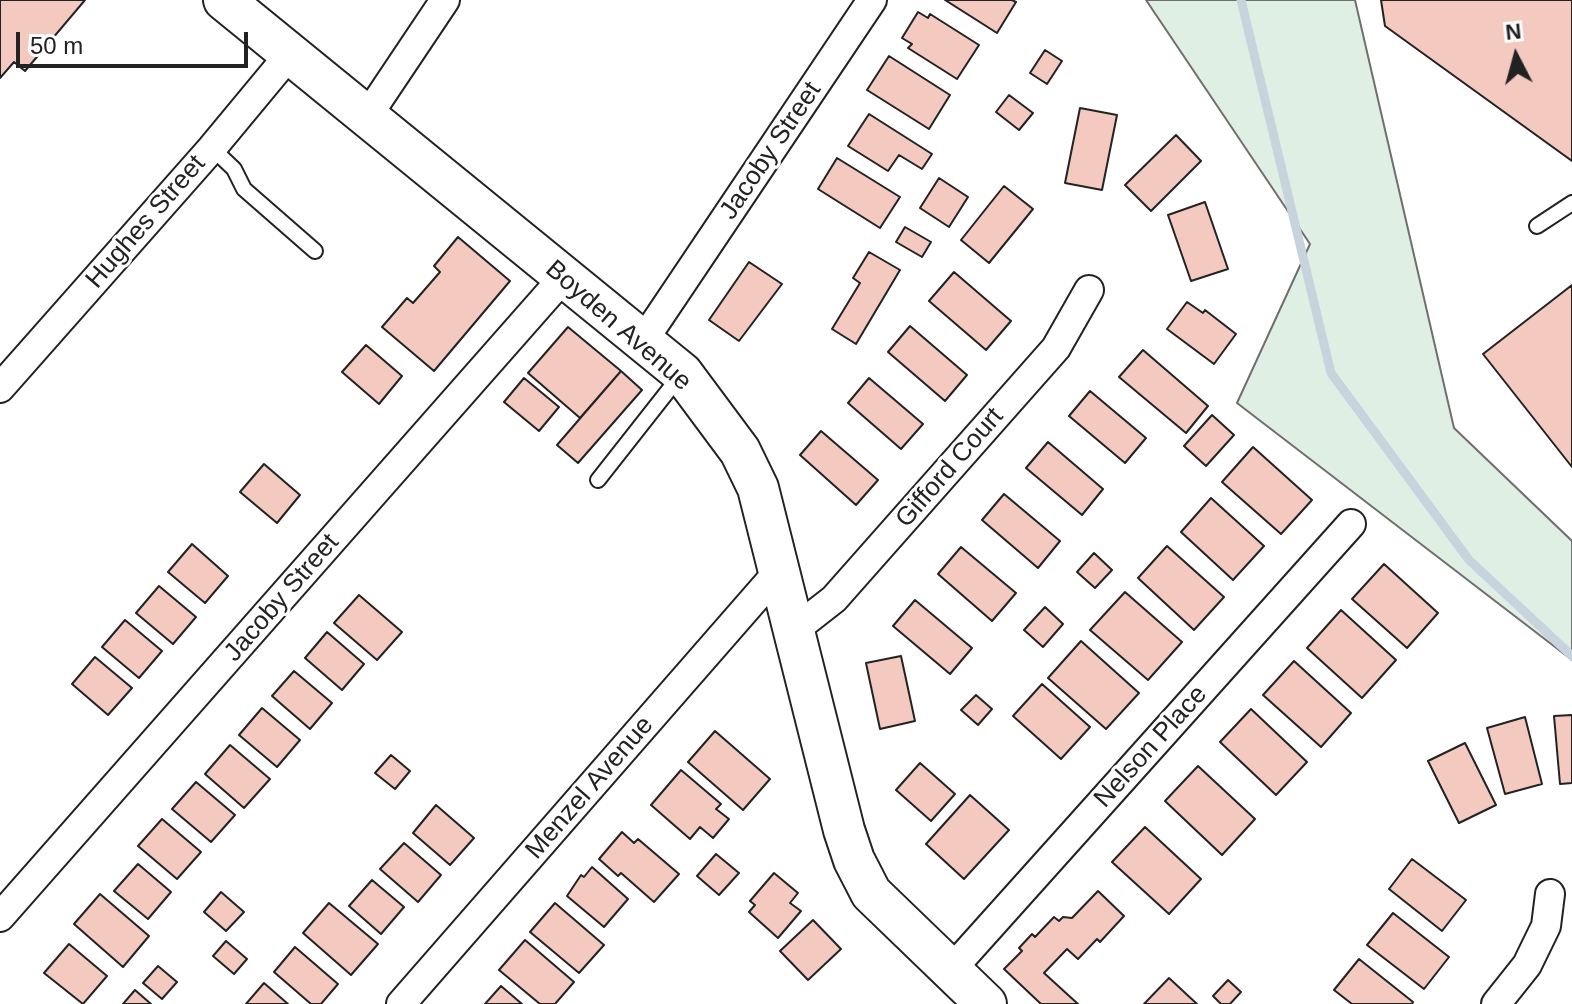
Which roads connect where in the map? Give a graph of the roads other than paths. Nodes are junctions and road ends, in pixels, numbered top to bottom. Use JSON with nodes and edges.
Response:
{"nodes":[{"id":1,"x":224,"y":0,"type":"edge"},
{"id":2,"x":445,"y":0,"type":"edge"},
{"id":3,"x":872,"y":0,"type":"edge"},
{"id":4,"x":290,"y":54,"type":"junction"},
{"id":5,"x":368,"y":115,"type":"junction"},
{"id":6,"x":212,"y":148,"type":"junction"},
{"id":7,"x":1572,"y":203,"type":"edge"},
{"id":8,"x":1537,"y":226,"type":"dead end"},
{"id":9,"x":315,"y":251,"type":"dead end"},
{"id":10,"x":563,"y":278,"type":"junction"},
{"id":11,"x":1089,"y":290,"type":"dead end"},
{"id":12,"x":643,"y":341,"type":"junction"},
{"id":13,"x":682,"y":373,"type":"junction"},
{"id":14,"x":0,"y":388,"type":"edge"},
{"id":15,"x":598,"y":480,"type":"dead end"},
{"id":16,"x":1351,"y":524,"type":"dead end"},
{"id":17,"x":779,"y":571,"type":"junction"},
{"id":18,"x":793,"y":631,"type":"junction"},
{"id":19,"x":1550,"y":894,"type":"dead end"},
{"id":20,"x":0,"y":917,"type":"edge"},
{"id":21,"x":951,"y":970,"type":"junction"},
{"id":22,"x":401,"y":1004,"type":"edge"},
{"id":23,"x":986,"y":1004,"type":"edge"},
{"id":24,"x":1496,"y":1004,"type":"edge"}],
"edges":[{"from":1,"to":4,"type":"street","name":"Boyden Avenue"},
{"from":2,"to":5,"type":"street"},
{"from":3,"to":12,"type":"street","name":"Jacoby Street"},
{"from":4,"to":5,"type":"street","name":"Boyden Avenue"},
{"from":4,"to":6,"type":"street","name":"Hughes Street"},
{"from":5,"to":10,"type":"street","name":"Boyden Avenue"},
{"from":6,"to":9,"type":"lane"},
{"from":6,"to":14,"type":"street","name":"Hughes Street"},
{"from":7,"to":8,"type":"lane"},
{"from":10,"to":12,"type":"street","name":"Boyden Avenue"},
{"from":10,"to":20,"type":"street","name":"Jacoby Street"},
{"from":11,"to":18,"type":"street","name":"Gifford Court"},
{"from":12,"to":13,"type":"street","name":"Boyden Avenue"},
{"from":13,"to":15,"type":"lane"},
{"from":13,"to":17,"type":"street","name":"Boyden Avenue"},
{"from":16,"to":21,"type":"street","name":"Nelson Place"},
{"from":17,"to":18,"type":"street","name":"Boyden Avenue"},
{"from":17,"to":22,"type":"street","name":"Menzel Avenue"},
{"from":18,"to":21,"type":"street","name":"Boyden Avenue"},
{"from":19,"to":24,"type":"street"},
{"from":21,"to":23,"type":"street","name":"Boyden Avenue"}]}
